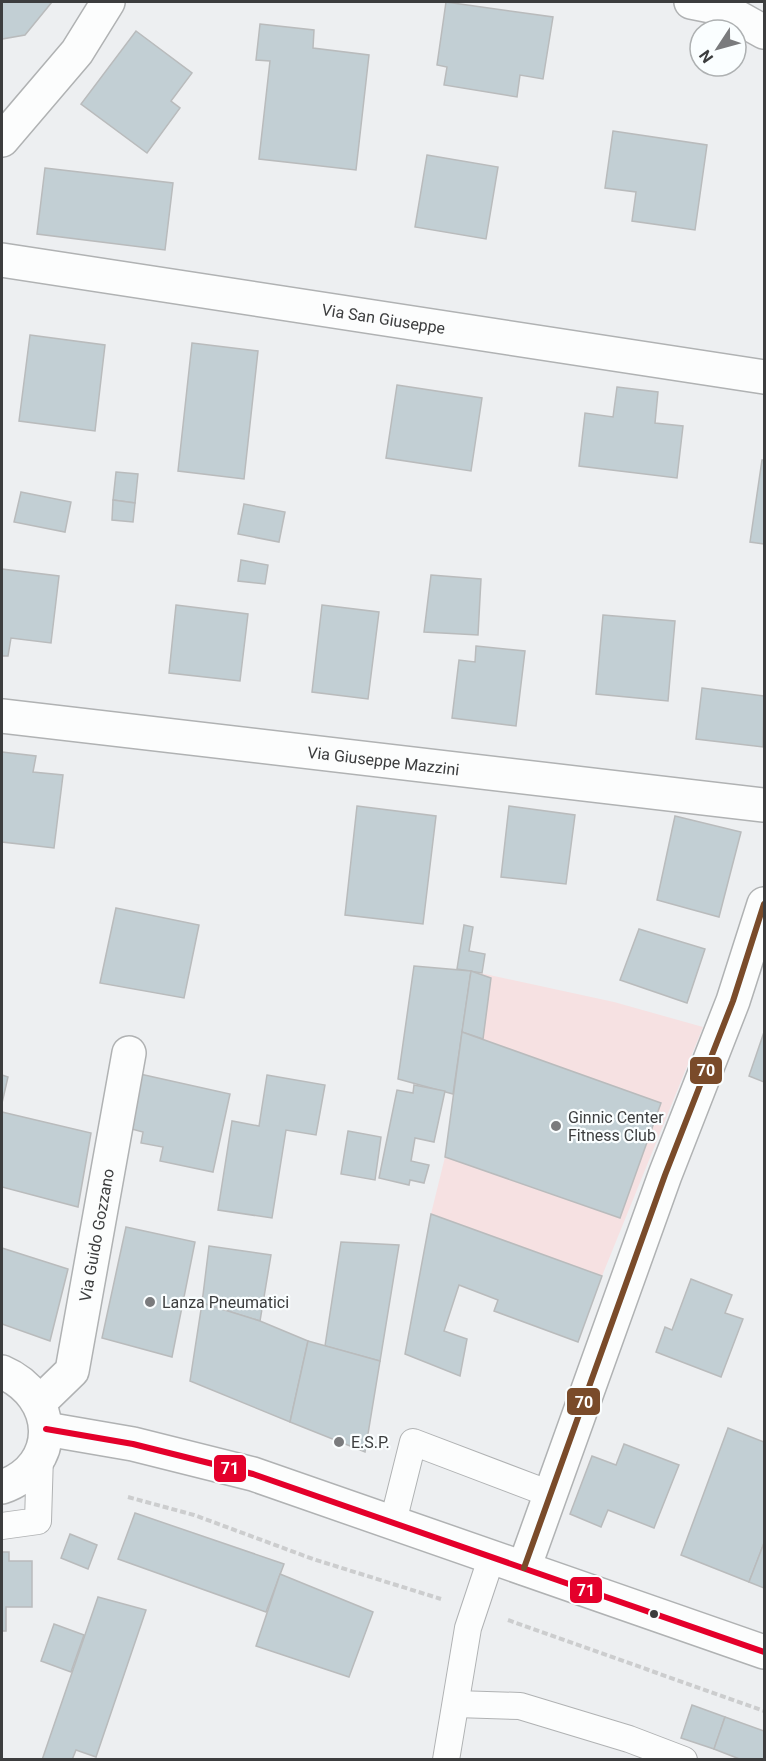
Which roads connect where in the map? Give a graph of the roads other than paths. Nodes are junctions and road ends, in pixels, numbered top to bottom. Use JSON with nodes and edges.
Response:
{"nodes":[{"id":1,"x":108,"y":2,"type":"edge"},
{"id":2,"x":706,"y":5,"type":"edge"},
{"id":3,"x":765,"y":32,"type":"edge"},
{"id":4,"x":2,"y":140,"type":"edge"},
{"id":5,"x":2,"y":260,"type":"edge"},
{"id":6,"x":764,"y":370,"type":"edge"},
{"id":7,"x":2,"y":716,"type":"edge"},
{"id":8,"x":765,"y":805,"type":"edge"},
{"id":9,"x":765,"y":904,"type":"edge"},
{"id":10,"x":129,"y":1053,"type":"dead end"},
{"id":11,"x":2,"y":1372,"type":"edge"},
{"id":12,"x":42,"y":1429,"type":"junction"},
{"id":13,"x":2,"y":1487,"type":"edge"},
{"id":14,"x":550,"y":1494,"type":"junction"},
{"id":15,"x":393,"y":1522,"type":"junction"},
{"id":16,"x":2,"y":1526,"type":"edge"},
{"id":17,"x":492,"y":1556,"type":"junction"},
{"id":18,"x":524,"y":1568,"type":"junction"},
{"id":19,"x":765,"y":1652,"type":"edge"},
{"id":20,"x":456,"y":1704,"type":"junction"},
{"id":21,"x":446,"y":1760,"type":"edge"},
{"id":22,"x":684,"y":1760,"type":"edge"}],
"edges":[{"from":1,"to":4,"type":"street"},
{"from":2,"to":3,"type":"street"},
{"from":5,"to":6,"type":"street","name":"Via San Giuseppe"},
{"from":7,"to":8,"type":"street","name":"Via Giuseppe Mazzini"},
{"from":9,"to":14,"type":"street"},
{"from":10,"to":12,"type":"street","name":"Via Guido Gozzano"},
{"from":11,"to":12,"type":"street"},
{"from":12,"to":13,"type":"street","name":"Via Guido Gozzano"},
{"from":12,"to":15,"type":"street"},
{"from":12,"to":16,"type":"lane"},
{"from":14,"to":15,"type":"lane"},
{"from":14,"to":18,"type":"street"},
{"from":15,"to":17,"type":"street"},
{"from":17,"to":18,"type":"street"},
{"from":17,"to":20,"type":"lane"},
{"from":18,"to":19,"type":"street"},
{"from":20,"to":21,"type":"lane"},
{"from":20,"to":22,"type":"lane"}]}
